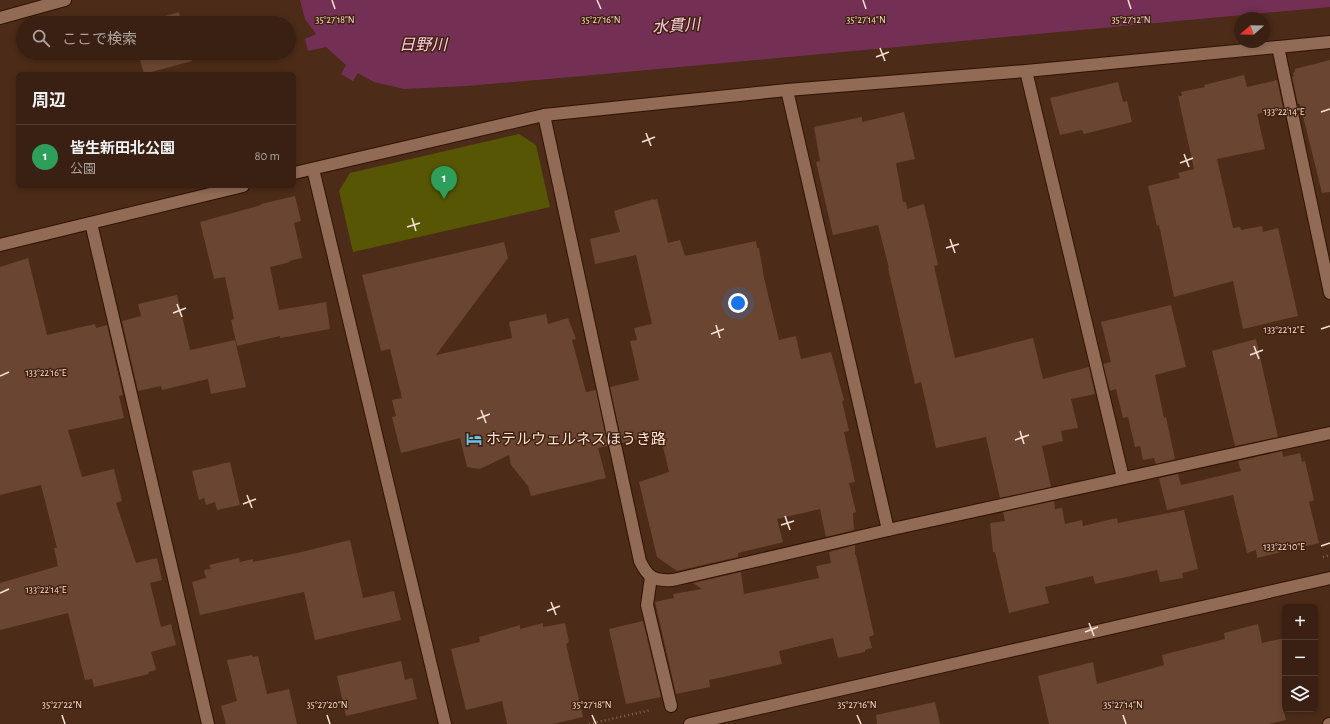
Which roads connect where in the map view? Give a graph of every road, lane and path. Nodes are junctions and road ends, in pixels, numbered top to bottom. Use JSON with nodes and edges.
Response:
{"nodes":[{"id":1,"x":65,"y":0,"type":"edge"},
{"id":2,"x":0,"y":18,"type":"edge"},
{"id":3,"x":1330,"y":42,"type":"edge"},
{"id":4,"x":1278,"y":47,"type":"junction"},
{"id":5,"x":1026,"y":71,"type":"junction"},
{"id":6,"x":787,"y":90,"type":"junction"},
{"id":7,"x":544,"y":115,"type":"junction"},
{"id":8,"x":313,"y":169,"type":"junction"},
{"id":9,"x":296,"y":173,"type":"edge"},
{"id":10,"x":234,"y":188,"type":"edge"},
{"id":11,"x":91,"y":223,"type":"junction"},
{"id":12,"x":1325,"y":243,"type":"edge"},
{"id":13,"x":0,"y":246,"type":"edge"},
{"id":14,"x":1330,"y":293,"type":"edge"},
{"id":15,"x":1330,"y":432,"type":"edge"},
{"id":16,"x":1122,"y":478,"type":"junction"},
{"id":17,"x":888,"y":530,"type":"junction"},
{"id":18,"x":651,"y":577,"type":"junction"},
{"id":19,"x":1330,"y":578,"type":"edge"},
{"id":20,"x":671,"y":706,"type":"dead end"},
{"id":21,"x":208,"y":724,"type":"edge"},
{"id":22,"x":445,"y":724,"type":"edge"},
{"id":23,"x":690,"y":724,"type":"edge"}],
"edges":[{"from":1,"to":2,"type":"street"},
{"from":3,"to":4,"type":"street"},
{"from":4,"to":5,"type":"street"},
{"from":4,"to":12,"type":"street"},
{"from":5,"to":6,"type":"street"},
{"from":5,"to":16,"type":"street"},
{"from":6,"to":7,"type":"street"},
{"from":6,"to":17,"type":"street"},
{"from":7,"to":8,"type":"street"},
{"from":7,"to":18,"type":"street"},
{"from":8,"to":9,"type":"street"},
{"from":8,"to":22,"type":"street"},
{"from":10,"to":11,"type":"street"},
{"from":11,"to":13,"type":"street"},
{"from":11,"to":21,"type":"street"},
{"from":12,"to":14,"type":"street"},
{"from":15,"to":16,"type":"street"},
{"from":16,"to":17,"type":"street"},
{"from":17,"to":18,"type":"street"},
{"from":18,"to":20,"type":"street"},
{"from":19,"to":23,"type":"street"}]}
